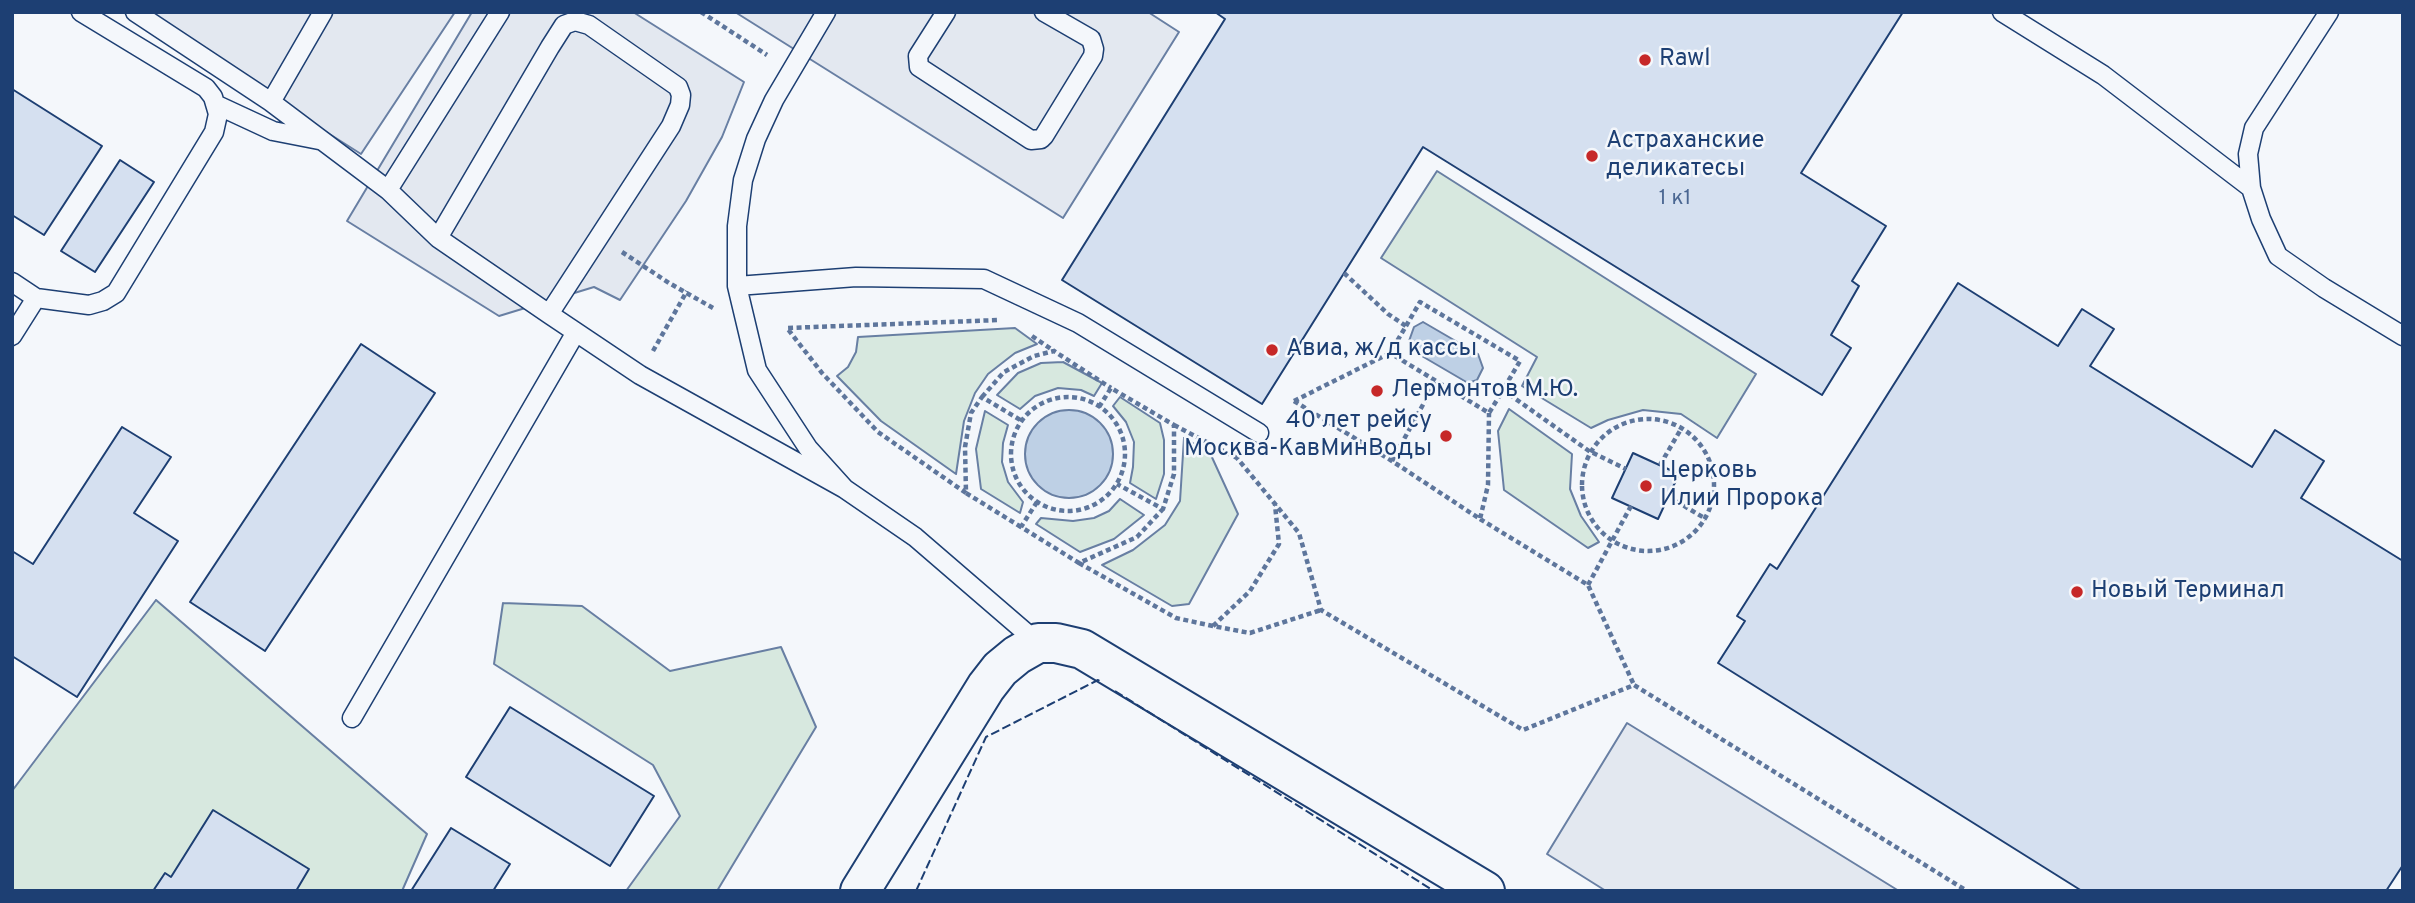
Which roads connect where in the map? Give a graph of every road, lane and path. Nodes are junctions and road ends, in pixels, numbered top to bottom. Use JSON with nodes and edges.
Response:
{"nodes":[{"id":1,"x":81,"y":12,"type":"edge"},
{"id":2,"x":135,"y":12,"type":"edge"},
{"id":3,"x":323,"y":12,"type":"edge"},
{"id":4,"x":701,"y":12,"type":"edge"},
{"id":5,"x":826,"y":12,"type":"edge"},
{"id":6,"x":946,"y":12,"type":"edge"},
{"id":7,"x":1044,"y":12,"type":"edge"},
{"id":8,"x":2002,"y":12,"type":"edge"},
{"id":9,"x":2329,"y":12,"type":"edge"},
{"id":10,"x":492,"y":15,"type":"edge"},
{"id":11,"x":791,"y":70,"type":"junction"},
{"id":12,"x":271,"y":102,"type":"junction"},
{"id":13,"x":217,"y":105,"type":"junction"},
{"id":14,"x":323,"y":141,"type":"junction"},
{"id":15,"x":2251,"y":188,"type":"junction"},
{"id":16,"x":388,"y":190,"type":"junction"},
{"id":17,"x":599,"y":237,"type":"junction"},
{"id":18,"x":438,"y":238,"type":"junction"},
{"id":19,"x":1344,"y":273,"type":"dead end"},
{"id":20,"x":12,"y":282,"type":"edge"},
{"id":21,"x":737,"y":286,"type":"junction"},
{"id":22,"x":687,"y":292,"type":"junction"},
{"id":23,"x":36,"y":298,"type":"junction"},
{"id":24,"x":714,"y":308,"type":"dead end"},
{"id":25,"x":548,"y":314,"type":"junction"},
{"id":26,"x":1006,"y":320,"type":"dead end"},
{"id":27,"x":1406,"y":326,"type":"junction"},
{"id":28,"x":576,"y":332,"type":"junction"},
{"id":29,"x":1027,"y":333,"type":"dead end"},
{"id":30,"x":12,"y":336,"type":"edge"},
{"id":31,"x":2403,"y":336,"type":"edge"},
{"id":32,"x":1054,"y":351,"type":"junction"},
{"id":33,"x":1390,"y":353,"type":"junction"},
{"id":34,"x":649,"y":357,"type":"dead end"},
{"id":35,"x":1436,"y":381,"type":"junction"},
{"id":36,"x":1111,"y":388,"type":"junction"},
{"id":37,"x":1503,"y":390,"type":"junction"},
{"id":38,"x":982,"y":397,"type":"junction"},
{"id":39,"x":1099,"y":407,"type":"junction"},
{"id":40,"x":1489,"y":413,"type":"junction"},
{"id":41,"x":1022,"y":421,"type":"junction"},
{"id":42,"x":1174,"y":425,"type":"junction"},
{"id":43,"x":1681,"y":429,"type":"junction"},
{"id":44,"x":1259,"y":433,"type":"dead end"},
{"id":45,"x":1589,"y":451,"type":"junction"},
{"id":46,"x":1392,"y":461,"type":"junction"},
{"id":47,"x":1660,"y":465,"type":"dead end"},
{"id":48,"x":1626,"y":469,"type":"dead end"},
{"id":49,"x":1117,"y":484,"type":"junction"},
{"id":50,"x":845,"y":489,"type":"junction"},
{"id":51,"x":966,"y":493,"type":"junction"},
{"id":52,"x":1669,"y":497,"type":"dead end"},
{"id":53,"x":1037,"y":502,"type":"junction"},
{"id":54,"x":1275,"y":504,"type":"junction"},
{"id":55,"x":1631,"y":506,"type":"dead end"},
{"id":56,"x":1163,"y":509,"type":"junction"},
{"id":57,"x":1480,"y":519,"type":"junction"},
{"id":58,"x":1706,"y":519,"type":"junction"},
{"id":59,"x":1021,"y":527,"type":"junction"},
{"id":60,"x":1612,"y":542,"type":"junction"},
{"id":61,"x":1079,"y":563,"type":"junction"},
{"id":62,"x":1588,"y":585,"type":"junction"},
{"id":63,"x":1321,"y":610,"type":"junction"},
{"id":64,"x":1213,"y":626,"type":"junction"},
{"id":65,"x":1038,"y":643,"type":"junction"},
{"id":66,"x":1634,"y":685,"type":"junction"},
{"id":67,"x":352,"y":718,"type":"dead end"},
{"id":68,"x":860,"y":891,"type":"edge"},
{"id":69,"x":1485,"y":891,"type":"edge"},
{"id":70,"x":1967,"y":891,"type":"edge"}],
"edges":[{"from":1,"to":13,"type":"lane"},
{"from":2,"to":12,"type":"lane"},
{"from":3,"to":12,"type":"lane"},
{"from":4,"to":11,"type":"path"},
{"from":5,"to":11,"type":"lane"},
{"from":6,"to":7,"type":"lane"},
{"from":8,"to":15,"type":"lane"},
{"from":9,"to":15,"type":"lane"},
{"from":10,"to":16,"type":"lane"},
{"from":11,"to":21,"type":"lane"},
{"from":12,"to":14,"type":"lane"},
{"from":13,"to":14,"type":"lane"},
{"from":13,"to":23,"type":"lane"},
{"from":14,"to":16,"type":"lane"},
{"from":15,"to":31,"type":"lane"},
{"from":16,"to":18,"type":"lane"},
{"from":17,"to":18,"type":"lane"},
{"from":17,"to":22,"type":"path"},
{"from":17,"to":25,"type":"lane"},
{"from":18,"to":25,"type":"lane"},
{"from":19,"to":27,"type":"path"},
{"from":20,"to":23,"type":"lane"},
{"from":21,"to":44,"type":"lane"},
{"from":21,"to":50,"type":"lane"},
{"from":22,"to":24,"type":"path"},
{"from":22,"to":34,"type":"path"},
{"from":23,"to":30,"type":"lane"},
{"from":25,"to":28,"type":"lane"},
{"from":26,"to":51,"type":"path"},
{"from":27,"to":33,"type":"path"},
{"from":27,"to":37,"type":"path"},
{"from":28,"to":50,"type":"lane"},
{"from":28,"to":67,"type":"lane"},
{"from":29,"to":32,"type":"path"},
{"from":32,"to":36,"type":"path"},
{"from":32,"to":38,"type":"path"},
{"from":33,"to":35,"type":"path"},
{"from":33,"to":46,"type":"path"},
{"from":35,"to":40,"type":"path"},
{"from":35,"to":46,"type":"path"},
{"from":36,"to":39,"type":"path"},
{"from":36,"to":42,"type":"path"},
{"from":37,"to":40,"type":"path"},
{"from":37,"to":45,"type":"path"},
{"from":38,"to":41,"type":"path"},
{"from":38,"to":51,"type":"path"},
{"from":39,"to":41,"type":"path"},
{"from":39,"to":49,"type":"path"},
{"from":40,"to":57,"type":"path"},
{"from":41,"to":53,"type":"path"},
{"from":42,"to":54,"type":"path"},
{"from":42,"to":56,"type":"path"},
{"from":43,"to":45,"type":"path"},
{"from":43,"to":47,"type":"path"},
{"from":43,"to":58,"type":"path"},
{"from":45,"to":48,"type":"path"},
{"from":45,"to":60,"type":"path"},
{"from":46,"to":57,"type":"path"},
{"from":49,"to":53,"type":"path"},
{"from":49,"to":56,"type":"path"},
{"from":50,"to":65,"type":"lane"},
{"from":51,"to":59,"type":"path"},
{"from":52,"to":58,"type":"path"},
{"from":53,"to":59,"type":"path"},
{"from":54,"to":63,"type":"path"},
{"from":54,"to":64,"type":"path"},
{"from":55,"to":60,"type":"path"},
{"from":56,"to":61,"type":"path"},
{"from":57,"to":62,"type":"path"},
{"from":58,"to":60,"type":"path"},
{"from":59,"to":61,"type":"path"},
{"from":60,"to":62,"type":"path"},
{"from":61,"to":64,"type":"path"},
{"from":62,"to":66,"type":"path"},
{"from":63,"to":64,"type":"path"},
{"from":63,"to":66,"type":"path"},
{"from":65,"to":68,"type":"main road"},
{"from":65,"to":69,"type":"main road"},
{"from":66,"to":70,"type":"path"}]}
